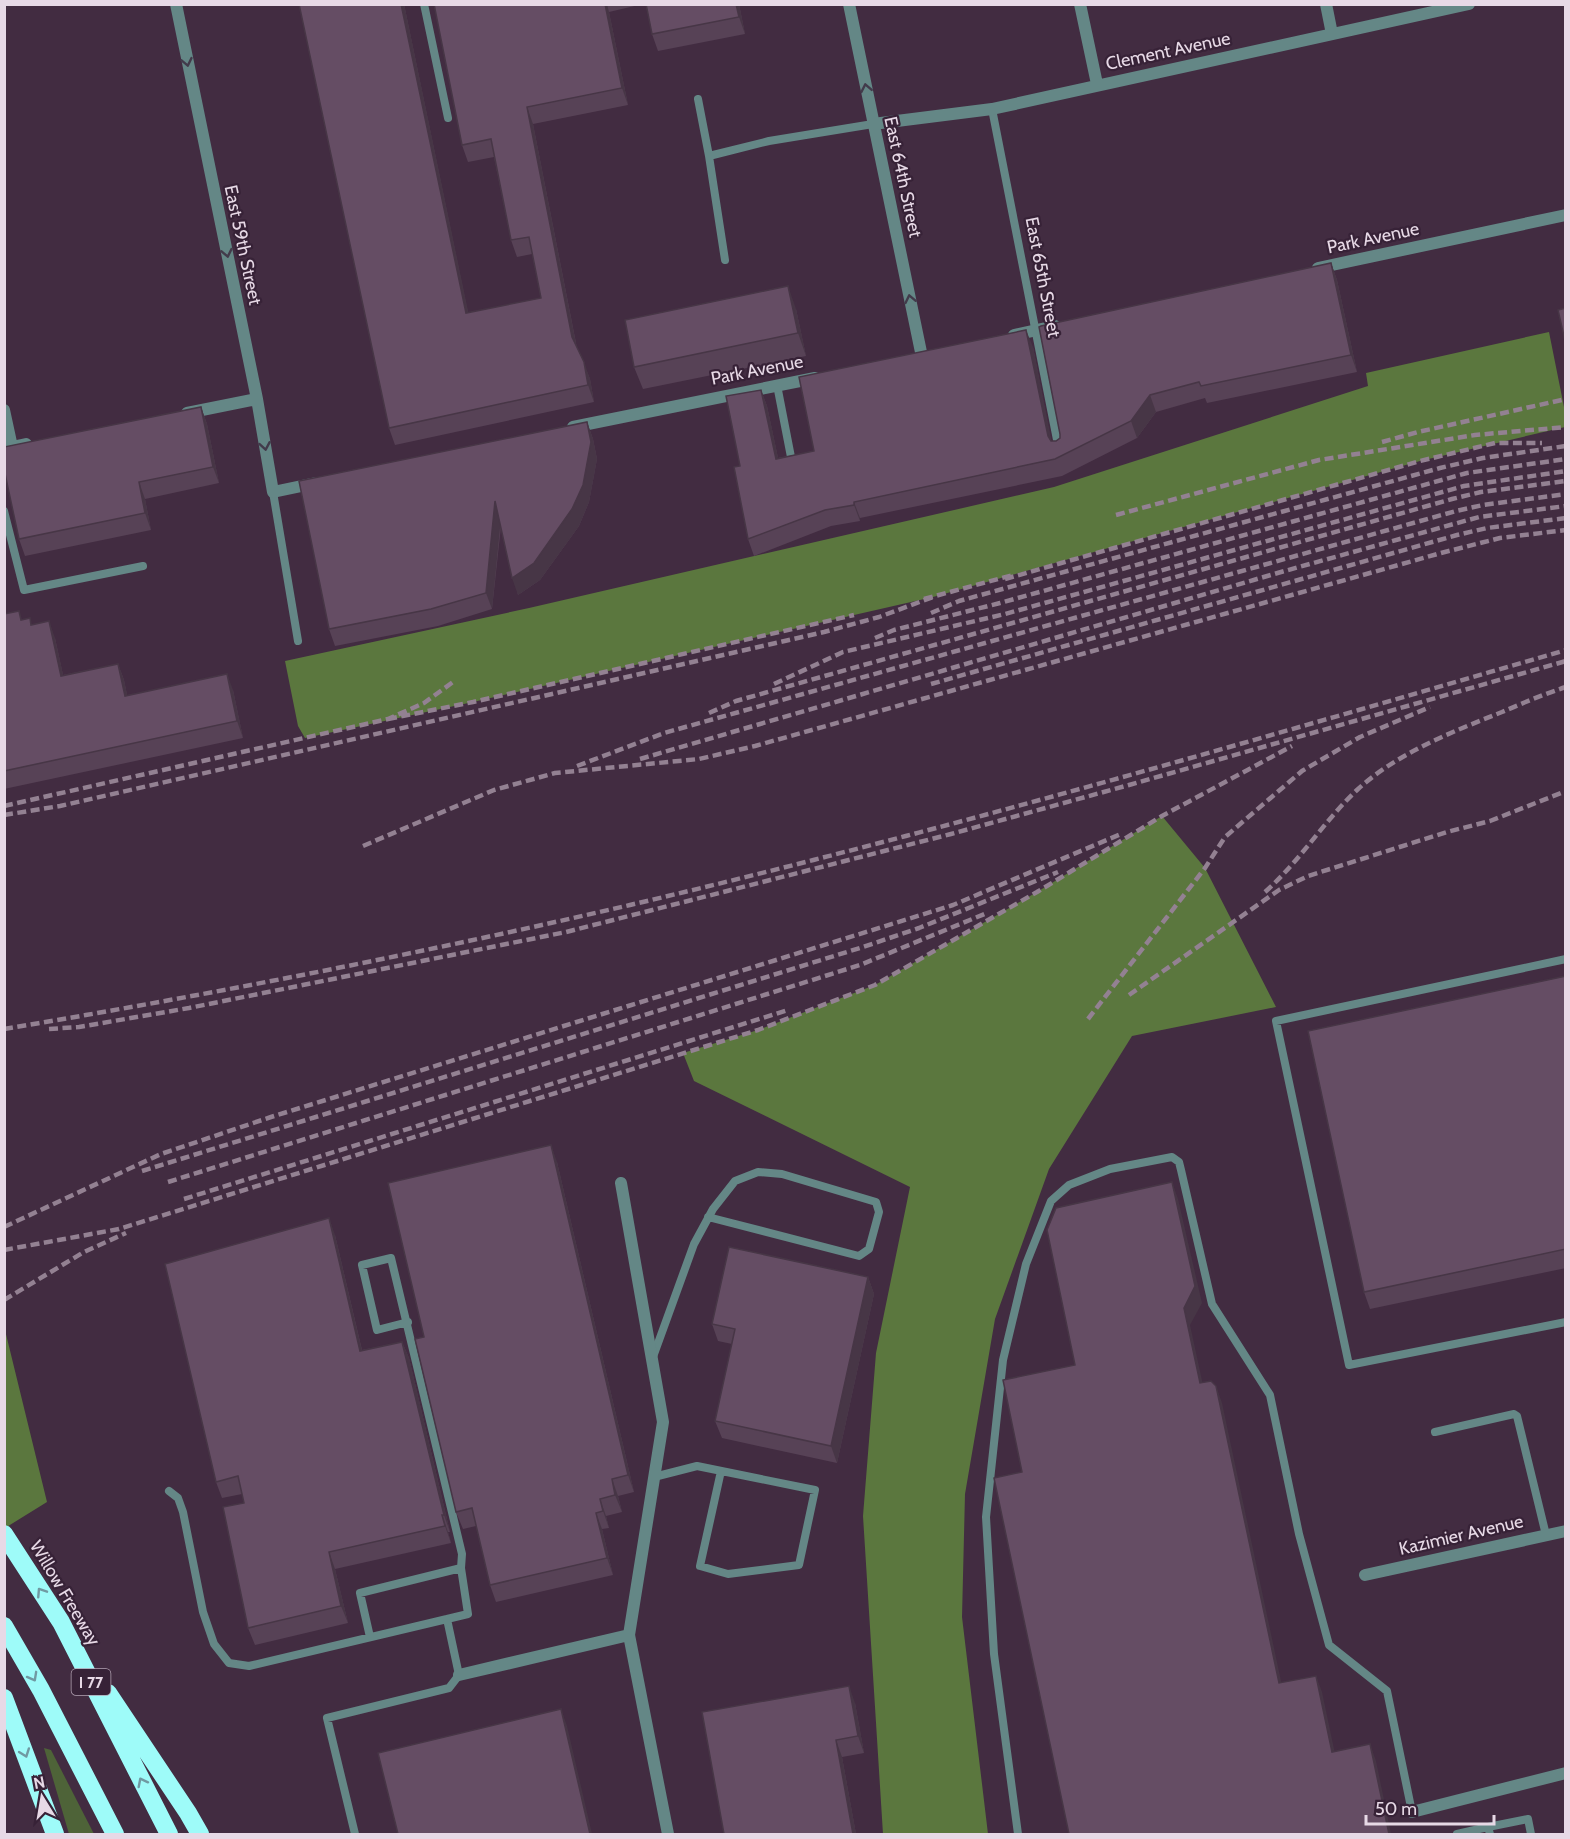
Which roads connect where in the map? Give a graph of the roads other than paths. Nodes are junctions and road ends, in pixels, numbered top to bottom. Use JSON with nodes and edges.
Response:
{"nodes":[{"id":1,"x":176,"y":4,"type":"edge"},
{"id":2,"x":424,"y":4,"type":"edge"},
{"id":3,"x":849,"y":4,"type":"edge"},
{"id":4,"x":1080,"y":4,"type":"edge"},
{"id":5,"x":1326,"y":4,"type":"edge"},
{"id":6,"x":1469,"y":4,"type":"edge"},
{"id":7,"x":1332,"y":34,"type":"junction"},
{"id":8,"x":1098,"y":84,"type":"junction"},
{"id":9,"x":699,"y":99,"type":"dead end"},
{"id":10,"x":992,"y":109,"type":"junction"},
{"id":11,"x":448,"y":118,"type":"dead end"},
{"id":12,"x":873,"y":124,"type":"junction"},
{"id":13,"x":709,"y":156,"type":"junction"},
{"id":14,"x":1566,"y":215,"type":"edge"},
{"id":15,"x":725,"y":260,"type":"dead end"},
{"id":16,"x":1301,"y":272,"type":"edge"},
{"id":17,"x":1071,"y":322,"type":"edge"},
{"id":18,"x":1037,"y":330,"type":"junction"},
{"id":19,"x":1003,"y":338,"type":"edge"},
{"id":20,"x":922,"y":356,"type":"edge"},
{"id":21,"x":829,"y":375,"type":"edge"},
{"id":22,"x":777,"y":385,"type":"junction"},
{"id":23,"x":257,"y":399,"type":"junction"},
{"id":24,"x":4,"y":410,"type":"edge"},
{"id":25,"x":171,"y":416,"type":"edge"},
{"id":26,"x":559,"y":430,"type":"edge"},
{"id":27,"x":34,"y":442,"type":"edge"},
{"id":28,"x":1060,"y":452,"type":"edge"},
{"id":29,"x":791,"y":457,"type":"edge"},
{"id":30,"x":324,"y":481,"type":"edge"},
{"id":31,"x":273,"y":492,"type":"junction"},
{"id":32,"x":4,"y":511,"type":"edge"},
{"id":33,"x":143,"y":566,"type":"dead end"},
{"id":34,"x":298,"y":641,"type":"dead end"},
{"id":35,"x":1566,"y":959,"type":"edge"},
{"id":36,"x":621,"y":1184,"type":"dead end"},
{"id":37,"x":708,"y":1217,"type":"junction"},
{"id":38,"x":1566,"y":1322,"type":"edge"},
{"id":39,"x":408,"y":1323,"type":"junction"},
{"id":40,"x":652,"y":1360,"type":"junction"},
{"id":41,"x":1435,"y":1432,"type":"dead end"},
{"id":42,"x":721,"y":1471,"type":"junction"},
{"id":43,"x":654,"y":1477,"type":"junction"},
{"id":44,"x":170,"y":1491,"type":"dead end"},
{"id":45,"x":1566,"y":1531,"type":"edge"},
{"id":46,"x":4,"y":1534,"type":"edge"},
{"id":47,"x":1546,"y":1535,"type":"junction"},
{"id":48,"x":461,"y":1568,"type":"junction"},
{"id":49,"x":1365,"y":1575,"type":"dead end"},
{"id":50,"x":447,"y":1619,"type":"junction"},
{"id":51,"x":61,"y":1622,"type":"junction"},
{"id":52,"x":4,"y":1626,"type":"edge"},
{"id":53,"x":629,"y":1635,"type":"junction"},
{"id":54,"x":370,"y":1637,"type":"junction"},
{"id":55,"x":459,"y":1675,"type":"junction"},
{"id":56,"x":4,"y":1698,"type":"edge"},
{"id":57,"x":1566,"y":1773,"type":"edge"},
{"id":58,"x":1412,"y":1812,"type":"joint"},
{"id":59,"x":1489,"y":1831,"type":"edge"},
{"id":60,"x":55,"y":1834,"type":"edge"},
{"id":61,"x":115,"y":1834,"type":"edge"},
{"id":62,"x":169,"y":1834,"type":"edge"},
{"id":63,"x":200,"y":1834,"type":"edge"},
{"id":64,"x":355,"y":1834,"type":"edge"},
{"id":65,"x":668,"y":1834,"type":"edge"},
{"id":66,"x":1018,"y":1834,"type":"edge"},
{"id":67,"x":1456,"y":1834,"type":"edge"},
{"id":68,"x":1531,"y":1834,"type":"edge"}],
"edges":[{"from":1,"to":23,"type":"street","name":"East 59th Street","one_way":true},
{"from":2,"to":11,"type":"lane"},
{"from":12,"to":3,"type":"street","name":"East 64th Street","one_way":true},
{"from":4,"to":8,"type":"street"},
{"from":5,"to":7,"type":"street"},
{"from":6,"to":7,"type":"street","name":"Clement Avenue"},
{"from":7,"to":8,"type":"street","name":"Clement Avenue"},
{"from":8,"to":10,"type":"street","name":"Clement Avenue"},
{"from":9,"to":13,"type":"lane"},
{"from":10,"to":12,"type":"street","name":"Clement Avenue"},
{"from":10,"to":18,"type":"lane","name":"East 65th Street"},
{"from":12,"to":13,"type":"lane"},
{"from":20,"to":12,"type":"street","name":"East 64th Street","one_way":true},
{"from":13,"to":15,"type":"lane"},
{"from":14,"to":16,"type":"street","name":"Park Avenue"},
{"from":17,"to":18,"type":"street"},
{"from":18,"to":19,"type":"street"},
{"from":18,"to":28,"type":"lane","name":"East 65th Street"},
{"from":21,"to":22,"type":"street","name":"Park Avenue"},
{"from":22,"to":26,"type":"street","name":"Park Avenue"},
{"from":22,"to":29,"type":"lane"},
{"from":23,"to":25,"type":"street"},
{"from":23,"to":31,"type":"street","name":"East 59th Street","one_way":true},
{"from":24,"to":27,"type":"street"},
{"from":30,"to":31,"type":"street"},
{"from":31,"to":34,"type":"lane"},
{"from":32,"to":33,"type":"lane"},
{"from":35,"to":38,"type":"lane"},
{"from":36,"to":40,"type":"street"},
{"from":37,"to":37,"type":"lane"},
{"from":37,"to":40,"type":"lane"},
{"from":39,"to":39,"type":"lane"},
{"from":39,"to":48,"type":"lane"},
{"from":40,"to":43,"type":"street"},
{"from":41,"to":47,"type":"lane"},
{"from":42,"to":42,"type":"lane"},
{"from":42,"to":43,"type":"lane"},
{"from":43,"to":53,"type":"street"},
{"from":44,"to":54,"type":"lane"},
{"from":45,"to":47,"type":"street","name":"Kazimier Avenue"},
{"from":51,"to":46,"type":"highway","name":"Willow Freeway","number":"I 77","one_way":true},
{"from":47,"to":49,"type":"street","name":"Kazimier Avenue"},
{"from":48,"to":50,"type":"lane"},
{"from":48,"to":54,"type":"lane"},
{"from":50,"to":54,"type":"lane"},
{"from":50,"to":55,"type":"lane"},
{"from":62,"to":51,"type":"highway","name":"Willow Freeway","number":"I 77","one_way":true},
{"from":51,"to":63,"type":"highway"},
{"from":52,"to":61,"type":"highway","number":"I 77","one_way":true},
{"from":53,"to":55,"type":"street"},
{"from":53,"to":65,"type":"street"},
{"from":55,"to":64,"type":"lane"},
{"from":56,"to":60,"type":"highway","one_way":true},
{"from":57,"to":58,"type":"street"},
{"from":58,"to":66,"type":"lane"},
{"from":59,"to":67,"type":"lane"},
{"from":59,"to":68,"type":"lane"}]}
